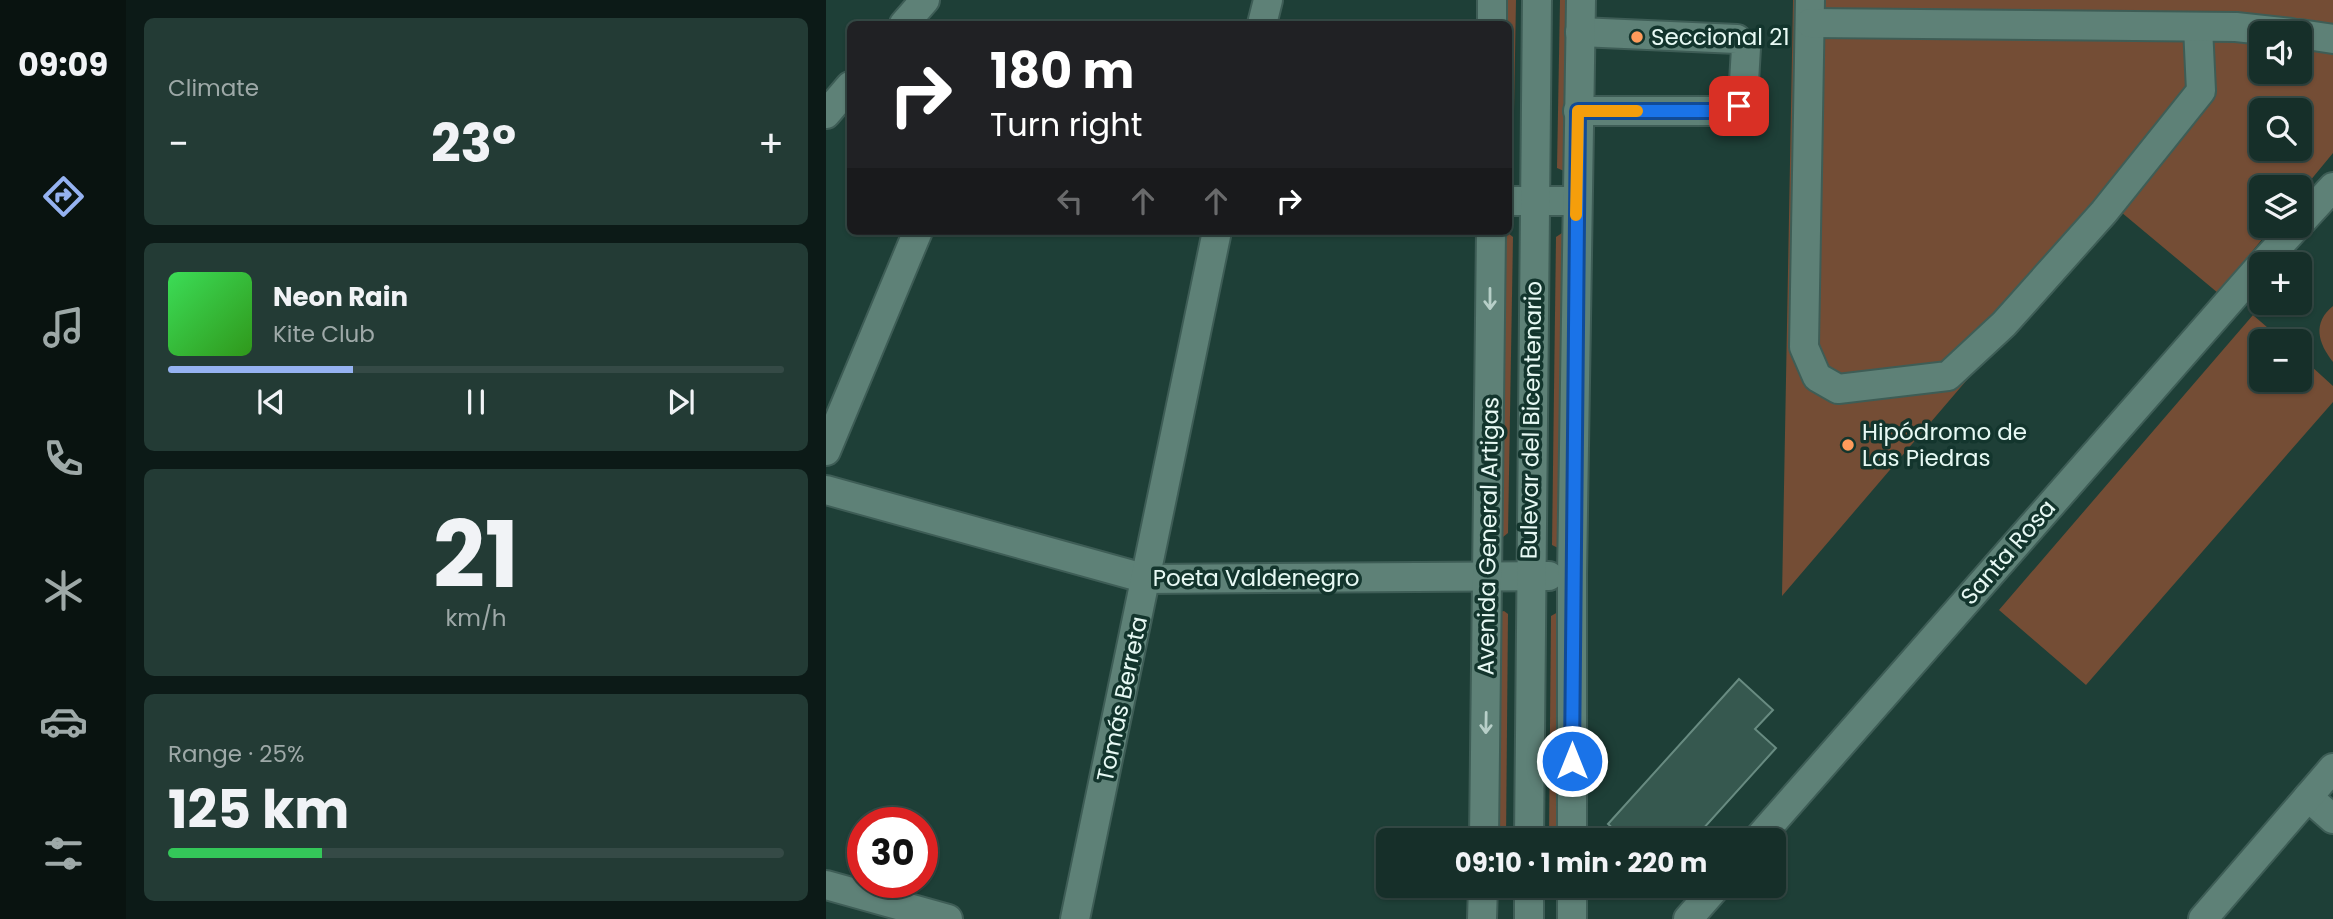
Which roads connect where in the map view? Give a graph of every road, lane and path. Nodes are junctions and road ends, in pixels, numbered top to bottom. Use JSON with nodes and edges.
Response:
{"nodes":[{"id":1,"x":925,"y":0,"type":"edge"},
{"id":2,"x":1268,"y":0,"type":"edge"},
{"id":3,"x":1492,"y":0,"type":"edge"},
{"id":4,"x":1537,"y":0,"type":"edge"},
{"id":5,"x":1581,"y":0,"type":"edge"},
{"id":6,"x":1810,"y":12,"type":"edge"},
{"id":7,"x":907,"y":21,"type":"edge"},
{"id":8,"x":1263,"y":21,"type":"edge"},
{"id":9,"x":1492,"y":21,"type":"edge"},
{"id":10,"x":2198,"y":27,"type":"junction"},
{"id":11,"x":2249,"y":28,"type":"edge"},
{"id":12,"x":1580,"y":32,"type":"junction"},
{"id":13,"x":2312,"y":35,"type":"edge"},
{"id":14,"x":2333,"y":38,"type":"edge"},
{"id":15,"x":1578,"y":111,"type":"junction"},
{"id":16,"x":2333,"y":187,"type":"edge"},
{"id":17,"x":1521,"y":201,"type":"edge"},
{"id":18,"x":1576,"y":201,"type":"junction"},
{"id":19,"x":2312,"y":210,"type":"edge"},
{"id":20,"x":916,"y":235,"type":"edge"},
{"id":21,"x":1216,"y":235,"type":"edge"},
{"id":22,"x":1490,"y":235,"type":"edge"},
{"id":23,"x":2286,"y":238,"type":"edge"},
{"id":24,"x":2273,"y":252,"type":"edge"},
{"id":25,"x":2249,"y":279,"type":"edge"},
{"id":26,"x":826,"y":451,"type":"edge"},
{"id":27,"x":826,"y":490,"type":"edge"},
{"id":28,"x":1572,"y":575,"type":"junction"},
{"id":29,"x":1530,"y":576,"type":"junction"},
{"id":30,"x":1489,"y":577,"type":"junction"},
{"id":31,"x":1147,"y":579,"type":"junction"},
{"id":32,"x":2333,"y":768,"type":"edge"},
{"id":33,"x":2308,"y":797,"type":"junction"},
{"id":34,"x":2333,"y":819,"type":"edge"},
{"id":35,"x":1484,"y":828,"type":"edge"},
{"id":36,"x":1529,"y":828,"type":"edge"},
{"id":37,"x":1572,"y":828,"type":"edge"},
{"id":38,"x":1768,"y":828,"type":"edge"},
{"id":39,"x":826,"y":886,"type":"edge"},
{"id":40,"x":1483,"y":898,"type":"edge"},
{"id":41,"x":1529,"y":898,"type":"edge"},
{"id":42,"x":1572,"y":898,"type":"edge"},
{"id":43,"x":1706,"y":898,"type":"edge"},
{"id":44,"x":948,"y":919,"type":"edge"},
{"id":45,"x":1075,"y":919,"type":"edge"},
{"id":46,"x":1482,"y":919,"type":"edge"},
{"id":47,"x":1529,"y":919,"type":"edge"},
{"id":48,"x":1572,"y":919,"type":"edge"},
{"id":49,"x":1688,"y":919,"type":"edge"},
{"id":50,"x":2203,"y":919,"type":"edge"}],
"edges":[{"from":1,"to":7,"type":"street"},
{"from":2,"to":8,"type":"street"},
{"from":3,"to":9,"type":"street"},
{"from":4,"to":17,"type":"street","name":"Bulevar del Bicentenario"},
{"from":5,"to":12,"type":"street"},
{"from":6,"to":10,"type":"street"},
{"from":6,"to":10,"type":"street"},
{"from":10,"to":11,"type":"street"},
{"from":12,"to":15,"type":"street"},
{"from":12,"to":15,"type":"street"},
{"from":13,"to":14,"type":"street"},
{"from":15,"to":18,"type":"street"},
{"from":16,"to":19,"type":"street","name":"Santa Rosa"},
{"from":17,"to":18,"type":"street"},
{"from":17,"to":29,"type":"street","name":"Bulevar del Bicentenario"},
{"from":18,"to":28,"type":"street"},
{"from":20,"to":26,"type":"street"},
{"from":21,"to":31,"type":"street","name":"Tomás Berreta"},
{"from":22,"to":30,"type":"street","name":"Avenida General Artigas","one_way":true},
{"from":23,"to":24,"type":"street","name":"Santa Rosa"},
{"from":25,"to":38,"type":"street","name":"Santa Rosa"},
{"from":27,"to":31,"type":"street","name":"Poeta Valdenegro"},
{"from":28,"to":29,"type":"street","name":"Poeta Valdenegro"},
{"from":28,"to":37,"type":"street"},
{"from":29,"to":30,"type":"street","name":"Poeta Valdenegro"},
{"from":29,"to":36,"type":"street","name":"Bulevar del Bicentenario"},
{"from":30,"to":31,"type":"street","name":"Poeta Valdenegro"},
{"from":30,"to":35,"type":"street","name":"Avenida General Artigas","one_way":true},
{"from":31,"to":45,"type":"street","name":"Tomás Berreta"},
{"from":32,"to":33,"type":"street"},
{"from":33,"to":34,"type":"street"},
{"from":33,"to":50,"type":"street"},
{"from":39,"to":44,"type":"street"},
{"from":40,"to":46,"type":"street"},
{"from":41,"to":47,"type":"street"},
{"from":42,"to":48,"type":"street"},
{"from":43,"to":49,"type":"street"}]}
